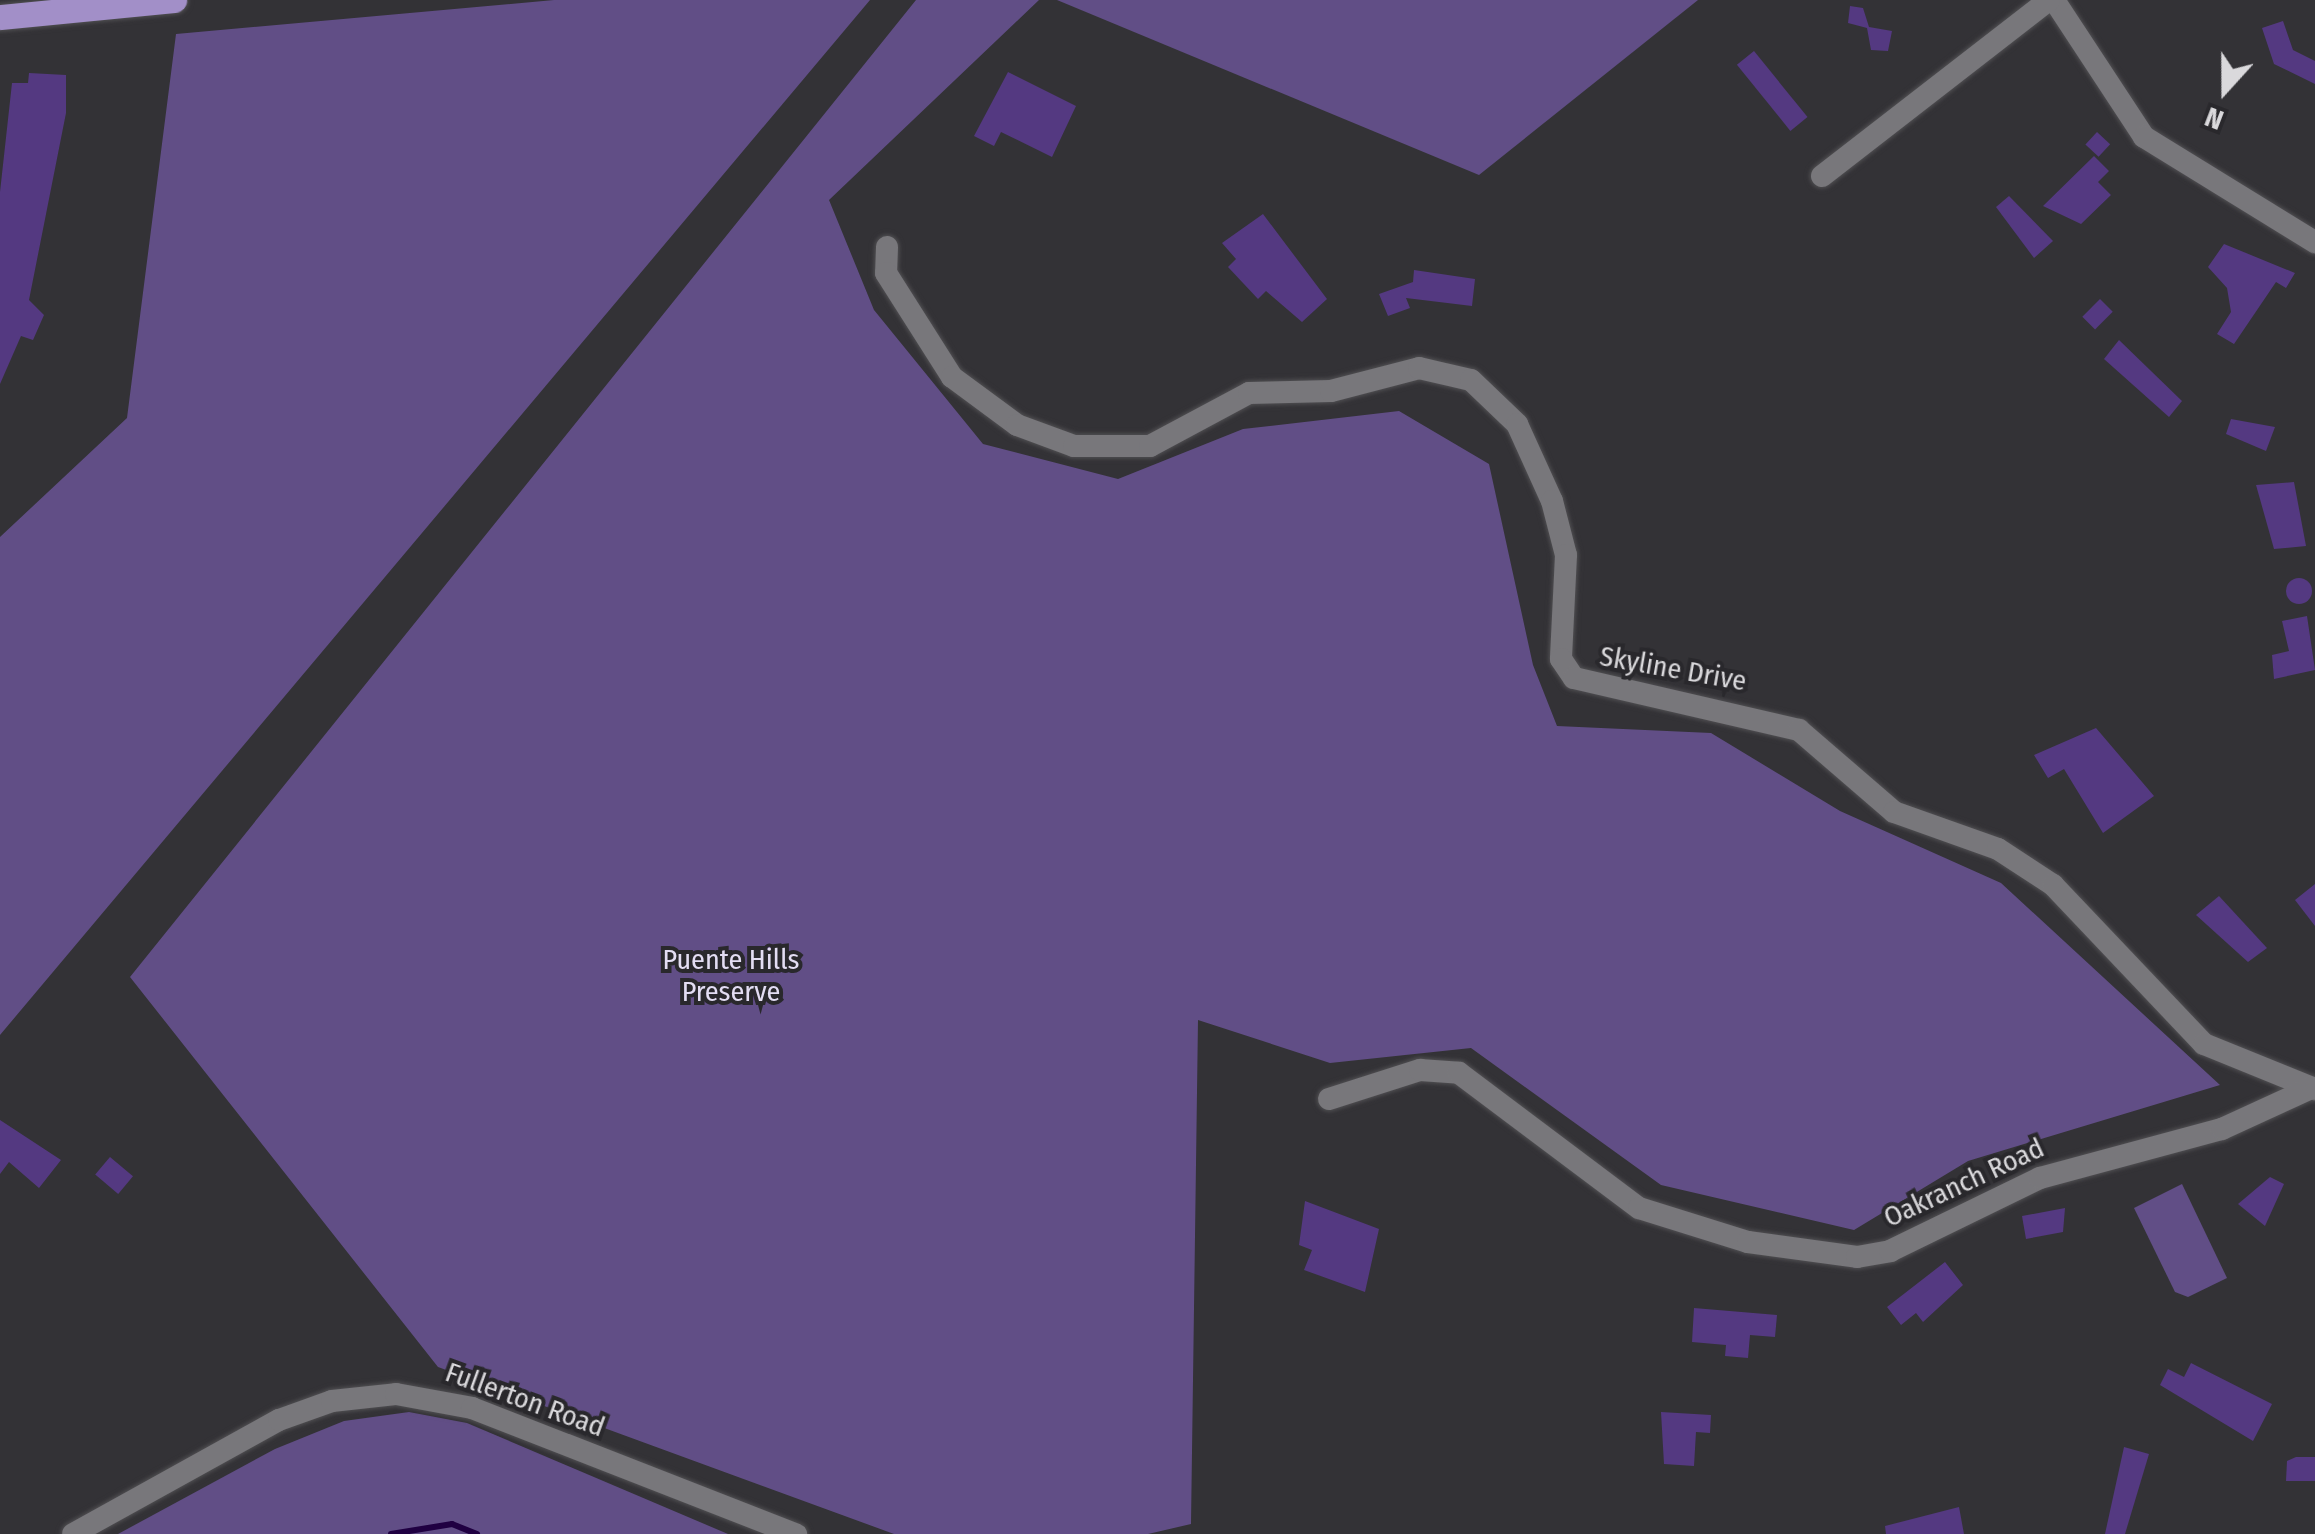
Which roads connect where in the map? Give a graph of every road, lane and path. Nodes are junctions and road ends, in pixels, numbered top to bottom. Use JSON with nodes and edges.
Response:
{"nodes":[{"id":1,"x":174,"y":0,"type":"edge"},
{"id":2,"x":2052,"y":0,"type":"edge"},
{"id":3,"x":0,"y":17,"type":"edge"},
{"id":4,"x":1822,"y":176,"type":"dead end"},
{"id":5,"x":2315,"y":242,"type":"edge"},
{"id":6,"x":887,"y":247,"type":"dead end"},
{"id":7,"x":2313,"y":1089,"type":"edge"},
{"id":8,"x":1329,"y":1100,"type":"dead end"},
{"id":9,"x":73,"y":1534,"type":"edge"},
{"id":10,"x":796,"y":1534,"type":"edge"}],
"edges":[{"from":1,"to":3,"type":"main road"},
{"from":2,"to":4,"type":"street"},
{"from":2,"to":5,"type":"street"},
{"from":6,"to":7,"type":"street","name":"Skyline Drive"},
{"from":7,"to":8,"type":"street","name":"Oakranch Road"},
{"from":9,"to":10,"type":"street","name":"Fullerton Road"}]}
